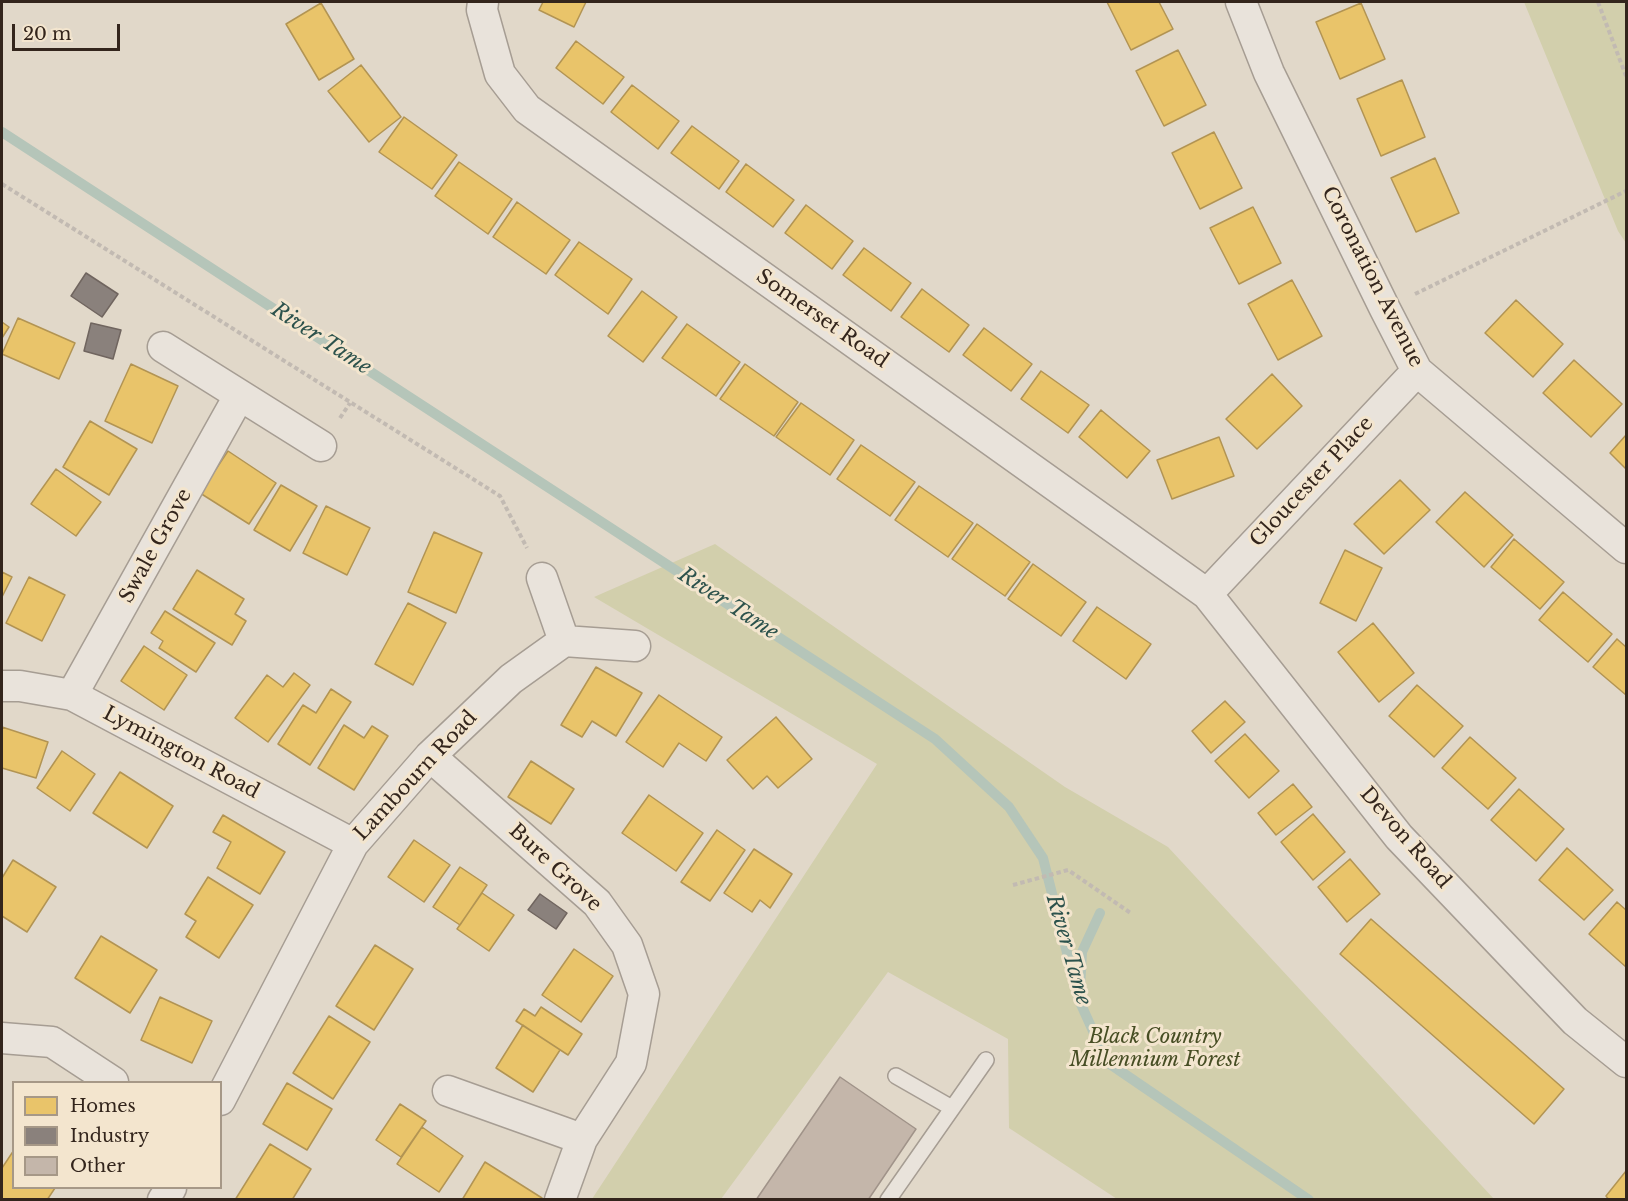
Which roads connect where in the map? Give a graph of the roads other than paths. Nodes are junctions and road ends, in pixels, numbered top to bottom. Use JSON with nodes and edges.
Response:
{"nodes":[{"id":1,"x":1241,"y":2,"type":"edge"},
{"id":2,"x":482,"y":6,"type":"edge"},
{"id":3,"x":163,"y":347,"type":"dead end"},
{"id":4,"x":1417,"y":371,"type":"junction"},
{"id":5,"x":239,"y":396,"type":"junction"},
{"id":6,"x":321,"y":446,"type":"dead end"},
{"id":7,"x":1626,"y":548,"type":"edge"},
{"id":8,"x":542,"y":578,"type":"road end"},
{"id":9,"x":1207,"y":594,"type":"junction"},
{"id":10,"x":564,"y":641,"type":"junction"},
{"id":11,"x":635,"y":646,"type":"dead end"},
{"id":12,"x":2,"y":686,"type":"edge"},
{"id":13,"x":72,"y":695,"type":"junction"},
{"id":14,"x":430,"y":756,"type":"junction"},
{"id":15,"x":353,"y":844,"type":"junction"},
{"id":16,"x":2,"y":1038,"type":"edge"},
{"id":17,"x":986,"y":1060,"type":"dead end"},
{"id":18,"x":1626,"y":1062,"type":"edge"},
{"id":19,"x":896,"y":1076,"type":"dead end"},
{"id":20,"x":110,"y":1081,"type":"edge"},
{"id":21,"x":448,"y":1091,"type":"dead end"},
{"id":22,"x":222,"y":1096,"type":"edge"},
{"id":23,"x":952,"y":1108,"type":"junction"},
{"id":24,"x":582,"y":1139,"type":"junction"},
{"id":25,"x":560,"y":1200,"type":"edge"},
{"id":26,"x":888,"y":1200,"type":"edge"}],
"edges":[{"from":1,"to":4,"type":"street","name":"Coronation Avenue"},
{"from":2,"to":9,"type":"street","name":"Somerset Road"},
{"from":3,"to":5,"type":"street"},
{"from":4,"to":7,"type":"street","name":"Coronation Avenue"},
{"from":4,"to":9,"type":"street","name":"Gloucester Place"},
{"from":5,"to":6,"type":"street"},
{"from":5,"to":13,"type":"street","name":"Swale Grove"},
{"from":8,"to":10,"type":"street"},
{"from":9,"to":18,"type":"street","name":"Devon Road"},
{"from":10,"to":11,"type":"street"},
{"from":10,"to":14,"type":"street","name":"Lambourn Road"},
{"from":12,"to":13,"type":"street","name":"Lymington Road"},
{"from":13,"to":15,"type":"street","name":"Lymington Road"},
{"from":14,"to":15,"type":"street","name":"Lambourn Road"},
{"from":14,"to":24,"type":"street","name":"Bure Grove"},
{"from":15,"to":22,"type":"street","name":"Lambourn Road"},
{"from":16,"to":20,"type":"street"},
{"from":17,"to":23,"type":"lane"},
{"from":19,"to":23,"type":"lane"},
{"from":21,"to":24,"type":"street"},
{"from":23,"to":26,"type":"lane"},
{"from":24,"to":25,"type":"street","name":"Bure Grove"}]}
